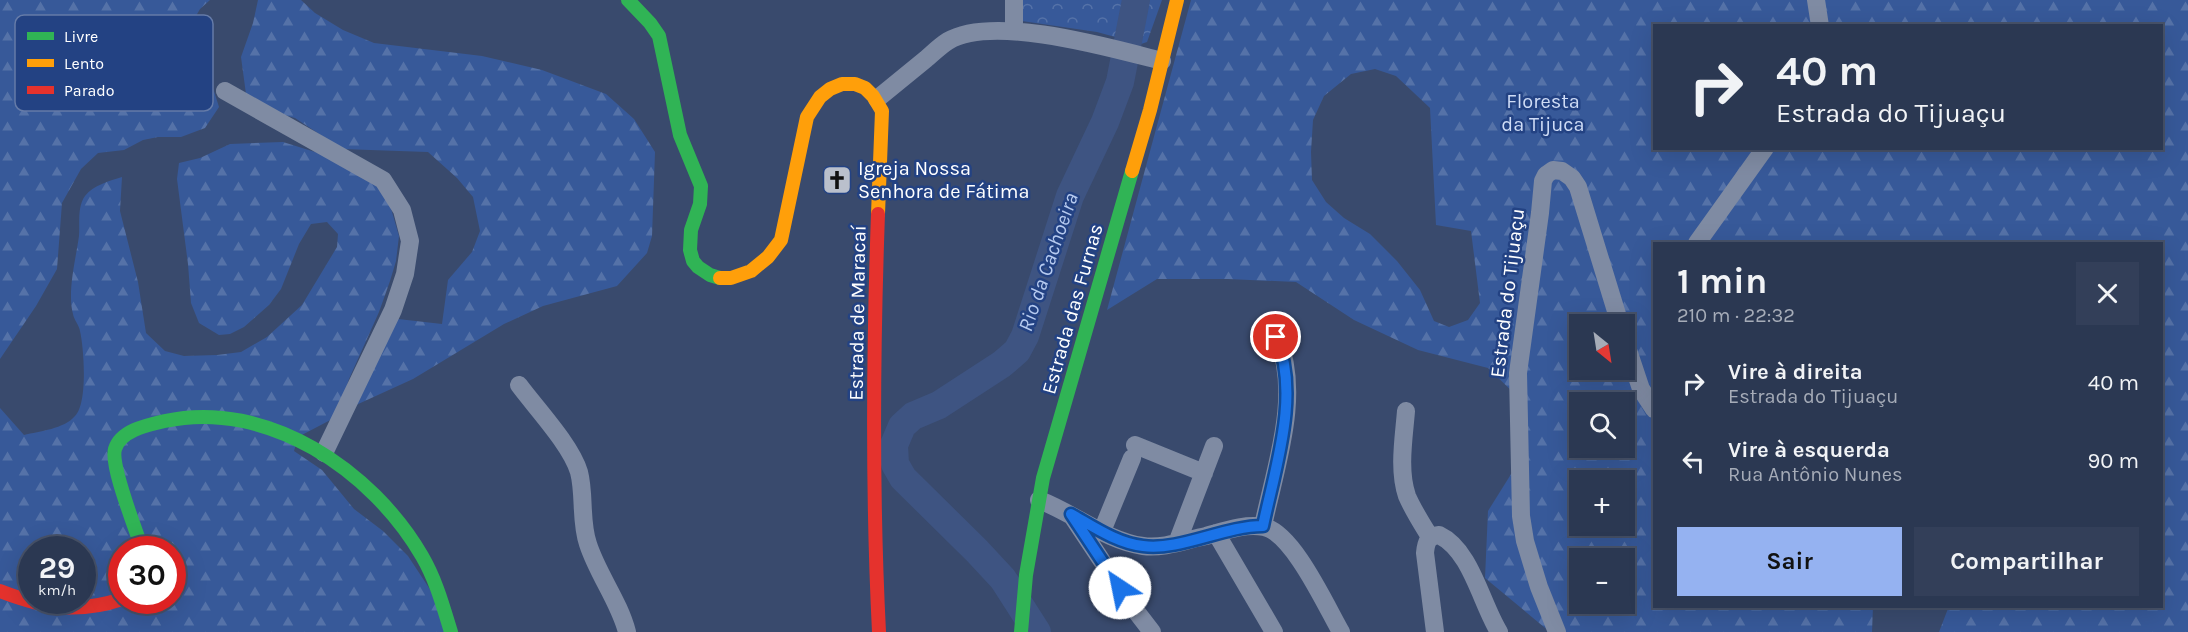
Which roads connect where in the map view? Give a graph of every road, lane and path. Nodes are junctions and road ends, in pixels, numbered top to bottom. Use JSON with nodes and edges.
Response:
{"nodes":[{"id":1,"x":628,"y":0,"type":"edge"},
{"id":2,"x":1014,"y":0,"type":"edge"},
{"id":3,"x":1177,"y":0,"type":"edge"},
{"id":4,"x":1816,"y":0,"type":"edge"},
{"id":5,"x":1820,"y":24,"type":"edge"},
{"id":6,"x":1014,"y":31,"type":"junction"},
{"id":7,"x":1162,"y":61,"type":"junction"},
{"id":8,"x":225,"y":91,"type":"dead end"},
{"id":9,"x":877,"y":99,"type":"junction"},
{"id":10,"x":1764,"y":150,"type":"edge"},
{"id":11,"x":1698,"y":242,"type":"edge"},
{"id":12,"x":1617,"y":314,"type":"edge"},
{"id":13,"x":1276,"y":337,"type":"dead end"},
{"id":14,"x":1635,"y":372,"type":"edge"},
{"id":15,"x":519,"y":385,"type":"dead end"},
{"id":16,"x":1653,"y":408,"type":"edge"},
{"id":17,"x":1406,"y":411,"type":"dead end"},
{"id":18,"x":1214,"y":446,"type":"dead end"},
{"id":19,"x":324,"y":453,"type":"junction"},
{"id":20,"x":1204,"y":473,"type":"junction"},
{"id":21,"x":1039,"y":500,"type":"junction"},
{"id":22,"x":1071,"y":514,"type":"junction"},
{"id":23,"x":1263,"y":526,"type":"junction"},
{"id":24,"x":1102,"y":531,"type":"junction"},
{"id":25,"x":1216,"y":533,"type":"junction"},
{"id":26,"x":138,"y":536,"type":"edge"},
{"id":27,"x":1430,"y":537,"type":"junction"},
{"id":28,"x":1177,"y":543,"type":"junction"},
{"id":29,"x":0,"y":591,"type":"edge"},
{"id":30,"x":108,"y":604,"type":"edge"},
{"id":31,"x":1021,"y":627,"type":"edge"},
{"id":32,"x":451,"y":632,"type":"edge"},
{"id":33,"x":627,"y":632,"type":"edge"},
{"id":34,"x":879,"y":632,"type":"edge"},
{"id":35,"x":1152,"y":632,"type":"edge"},
{"id":36,"x":1274,"y":632,"type":"edge"},
{"id":37,"x":1341,"y":632,"type":"edge"},
{"id":38,"x":1435,"y":632,"type":"edge"},
{"id":39,"x":1499,"y":632,"type":"edge"},
{"id":40,"x":1557,"y":632,"type":"edge"}],
"edges":[{"from":1,"to":9,"type":"street"},
{"from":2,"to":6,"type":"street"},
{"from":3,"to":7,"type":"street","name":"Estrada das Furnas"},
{"from":4,"to":5,"type":"street"},
{"from":6,"to":7,"type":"street"},
{"from":6,"to":9,"type":"street"},
{"from":7,"to":21,"type":"street","name":"Estrada das Furnas"},
{"from":8,"to":19,"type":"street"},
{"from":9,"to":34,"type":"street","name":"Estrada de Maracaí"},
{"from":10,"to":11,"type":"street"},
{"from":12,"to":40,"type":"street","name":"Estrada do Tijuaçu"},
{"from":13,"to":23,"type":"street"},
{"from":14,"to":16,"type":"street"},
{"from":15,"to":33,"type":"street"},
{"from":17,"to":27,"type":"street"},
{"from":18,"to":20,"type":"street"},
{"from":19,"to":26,"type":"street"},
{"from":19,"to":32,"type":"street"},
{"from":20,"to":24,"type":"street"},
{"from":20,"to":28,"type":"street"},
{"from":21,"to":22,"type":"street"},
{"from":21,"to":31,"type":"street","name":"Estrada das Furnas"},
{"from":22,"to":24,"type":"street"},
{"from":22,"to":35,"type":"street"},
{"from":23,"to":25,"type":"street"},
{"from":23,"to":37,"type":"street"},
{"from":24,"to":28,"type":"street"},
{"from":25,"to":28,"type":"street"},
{"from":25,"to":36,"type":"street"},
{"from":27,"to":38,"type":"street"},
{"from":27,"to":39,"type":"street"},
{"from":29,"to":30,"type":"street"}]}
